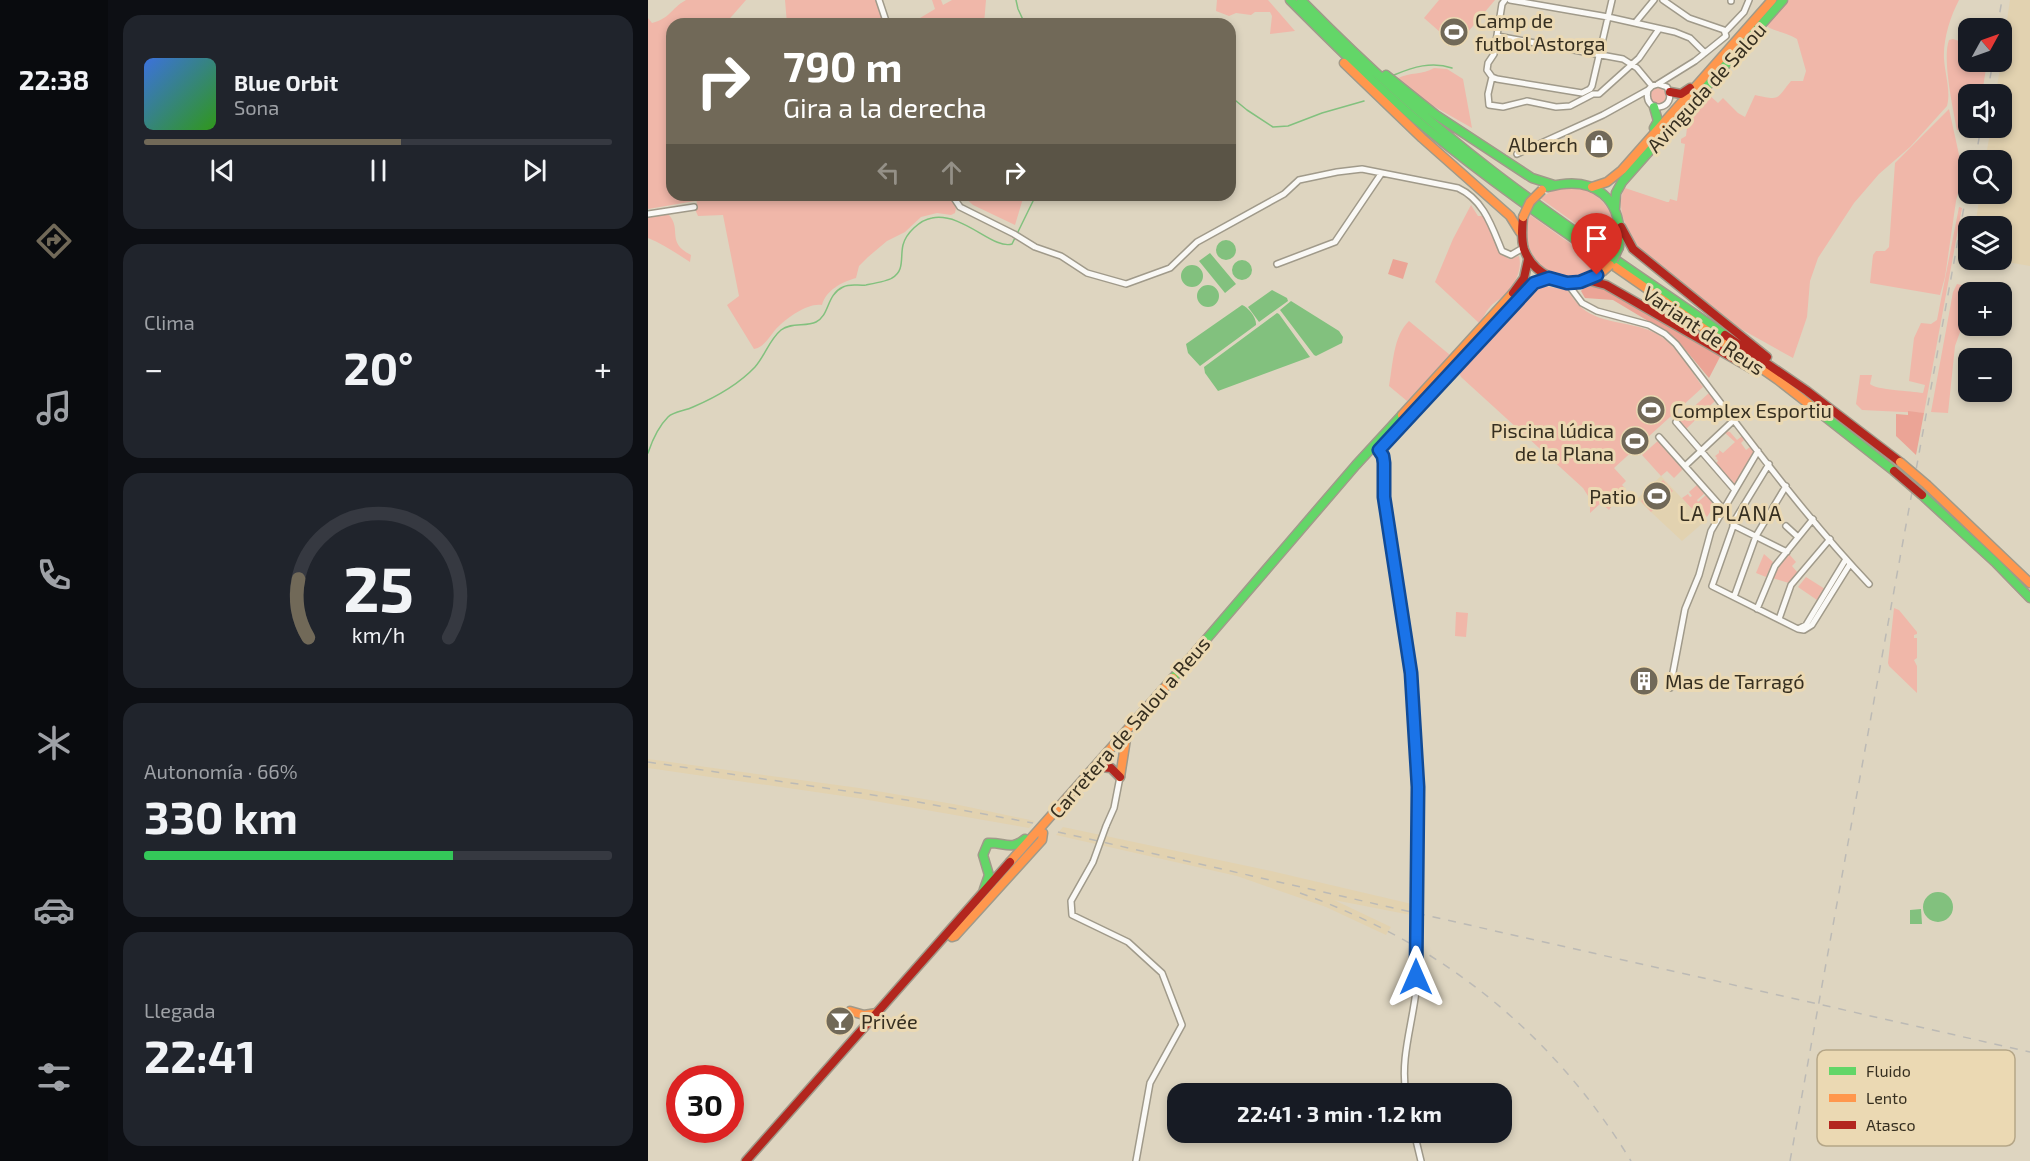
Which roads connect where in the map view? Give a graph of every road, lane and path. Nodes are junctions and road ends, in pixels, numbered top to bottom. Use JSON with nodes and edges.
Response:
{"nodes":[{"id":1,"x":879,"y":0,"type":"edge"},
{"id":2,"x":1290,"y":0,"type":"edge"},
{"id":3,"x":1306,"y":0,"type":"edge"},
{"id":4,"x":1504,"y":0,"type":"edge"},
{"id":5,"x":1510,"y":0,"type":"edge"},
{"id":6,"x":1612,"y":0,"type":"edge"},
{"id":7,"x":1654,"y":0,"type":"edge"},
{"id":8,"x":1663,"y":0,"type":"edge"},
{"id":9,"x":1749,"y":0,"type":"edge"},
{"id":10,"x":1772,"y":0,"type":"edge"},
{"id":11,"x":1783,"y":0,"type":"edge"},
{"id":12,"x":1300,"y":5,"type":"edge"},
{"id":13,"x":1608,"y":17,"type":"junction"},
{"id":14,"x":885,"y":18,"type":"edge"},
{"id":15,"x":1635,"y":23,"type":"junction"},
{"id":16,"x":1659,"y":29,"type":"junction"},
{"id":17,"x":1726,"y":34,"type":"junction"},
{"id":18,"x":1497,"y":36,"type":"junction"},
{"id":19,"x":1705,"y":53,"type":"junction"},
{"id":20,"x":1600,"y":54,"type":"junction"},
{"id":21,"x":1632,"y":64,"type":"junction"},
{"id":22,"x":1490,"y":75,"type":"junction"},
{"id":23,"x":1671,"y":75,"type":"junction"},
{"id":24,"x":1705,"y":76,"type":"junction"},
{"id":25,"x":1658,"y":84,"type":"junction"},
{"id":26,"x":1668,"y":90,"type":"junction"},
{"id":27,"x":1649,"y":91,"type":"junction"},
{"id":28,"x":1654,"y":106,"type":"junction"},
{"id":29,"x":1642,"y":148,"type":"junction"},
{"id":30,"x":1517,"y":154,"type":"dead end"},
{"id":31,"x":1626,"y":172,"type":"junction"},
{"id":32,"x":1381,"y":174,"type":"junction"},
{"id":33,"x":1554,"y":185,"type":"junction"},
{"id":34,"x":1592,"y":187,"type":"junction"},
{"id":35,"x":956,"y":201,"type":"edge"},
{"id":36,"x":694,"y":207,"type":"dead end"},
{"id":37,"x":1615,"y":208,"type":"junction"},
{"id":38,"x":648,"y":214,"type":"edge"},
{"id":39,"x":1621,"y":228,"type":"junction"},
{"id":40,"x":1520,"y":232,"type":"junction"},
{"id":41,"x":1523,"y":248,"type":"junction"},
{"id":42,"x":1528,"y":260,"type":"junction"},
{"id":43,"x":1277,"y":264,"type":"dead end"},
{"id":44,"x":1549,"y":278,"type":"junction"},
{"id":45,"x":1583,"y":281,"type":"junction"},
{"id":46,"x":1567,"y":283,"type":"junction"},
{"id":47,"x":1516,"y":296,"type":"junction"},
{"id":48,"x":1578,"y":296,"type":"junction"},
{"id":49,"x":1802,"y":393,"type":"junction"},
{"id":50,"x":1734,"y":420,"type":"junction"},
{"id":51,"x":1676,"y":422,"type":"dead end"},
{"id":52,"x":1659,"y":436,"type":"dead end"},
{"id":53,"x":1379,"y":450,"type":"junction"},
{"id":54,"x":1701,"y":451,"type":"junction"},
{"id":55,"x":1758,"y":451,"type":"junction"},
{"id":56,"x":1769,"y":464,"type":"junction"},
{"id":57,"x":1685,"y":466,"type":"junction"},
{"id":58,"x":1786,"y":486,"type":"junction"},
{"id":59,"x":1734,"y":489,"type":"junction"},
{"id":60,"x":1723,"y":509,"type":"junction"},
{"id":61,"x":1814,"y":519,"type":"junction"},
{"id":62,"x":1733,"y":525,"type":"junction"},
{"id":63,"x":1786,"y":526,"type":"dead end"},
{"id":64,"x":1756,"y":536,"type":"junction"},
{"id":65,"x":1798,"y":537,"type":"junction"},
{"id":66,"x":1830,"y":539,"type":"junction"},
{"id":67,"x":1787,"y":552,"type":"junction"},
{"id":68,"x":1848,"y":562,"type":"junction"},
{"id":69,"x":2030,"y":583,"type":"edge"},
{"id":70,"x":1869,"y":584,"type":"dead end"},
{"id":71,"x":1734,"y":597,"type":"junction"},
{"id":72,"x":2030,"y":598,"type":"edge"},
{"id":73,"x":1757,"y":609,"type":"junction"},
{"id":74,"x":1779,"y":620,"type":"junction"},
{"id":75,"x":1670,"y":688,"type":"dead end"},
{"id":76,"x":1126,"y":739,"type":"junction"},
{"id":77,"x":1100,"y":767,"type":"junction"},
{"id":78,"x":1089,"y":773,"type":"junction"},
{"id":79,"x":1120,"y":777,"type":"junction"},
{"id":80,"x":982,"y":894,"type":"junction"},
{"id":81,"x":877,"y":1013,"type":"junction"},
{"id":82,"x":859,"y":1034,"type":"junction"},
{"id":83,"x":1405,"y":1083,"type":"edge"},
{"id":84,"x":1417,"y":1143,"type":"edge"},
{"id":85,"x":746,"y":1161,"type":"edge"},
{"id":86,"x":754,"y":1161,"type":"edge"},
{"id":87,"x":1136,"y":1161,"type":"edge"},
{"id":88,"x":1421,"y":1161,"type":"edge"}],
"edges":[{"from":1,"to":14,"type":"street"},
{"from":2,"to":12,"type":"main road","name":"Variant de Reus"},
{"from":3,"to":33,"type":"main road"},
{"from":4,"to":18,"type":"street"},
{"from":5,"to":13,"type":"street"},
{"from":6,"to":13,"type":"street"},
{"from":7,"to":15,"type":"street"},
{"from":8,"to":17,"type":"street"},
{"from":9,"to":17,"type":"street"},
{"from":10,"to":24,"type":"main road","name":"Avinguda de Salou"},
{"from":11,"to":31,"type":"main road","name":"Avinguda de Salou"},
{"from":12,"to":40,"type":"main road"},
{"from":12,"to":49,"type":"main road","name":"Variant de Reus"},
{"from":13,"to":15,"type":"street"},
{"from":13,"to":20,"type":"street"},
{"from":15,"to":16,"type":"street"},
{"from":16,"to":19,"type":"street"},
{"from":16,"to":21,"type":"street"},
{"from":17,"to":19,"type":"street"},
{"from":18,"to":20,"type":"street"},
{"from":18,"to":22,"type":"street"},
{"from":19,"to":23,"type":"street"},
{"from":20,"to":21,"type":"street"},
{"from":20,"to":22,"type":"street"},
{"from":21,"to":22,"type":"street"},
{"from":21,"to":27,"type":"street"},
{"from":23,"to":25,"type":"street"},
{"from":23,"to":26,"type":"street"},
{"from":24,"to":26,"type":"main road"},
{"from":24,"to":29,"type":"main road","name":"Avinguda de Salou"},
{"from":25,"to":26,"type":"street"},
{"from":25,"to":27,"type":"street"},
{"from":26,"to":28,"type":"street"},
{"from":27,"to":28,"type":"street"},
{"from":27,"to":30,"type":"street"},
{"from":28,"to":29,"type":"main road"},
{"from":29,"to":31,"type":"main road","name":"Avinguda de Salou"},
{"from":31,"to":34,"type":"main road"},
{"from":31,"to":37,"type":"main road"},
{"from":32,"to":35,"type":"street"},
{"from":32,"to":41,"type":"street"},
{"from":32,"to":43,"type":"street"},
{"from":33,"to":34,"type":"main road"},
{"from":33,"to":40,"type":"main road","bridge":true},
{"from":34,"to":37,"type":"main road"},
{"from":36,"to":38,"type":"street"},
{"from":37,"to":39,"type":"main road"},
{"from":39,"to":45,"type":"main road","bridge":true},
{"from":39,"to":49,"type":"main road"},
{"from":40,"to":41,"type":"main road"},
{"from":41,"to":42,"type":"main road"},
{"from":42,"to":44,"type":"main road"},
{"from":42,"to":47,"type":"main road"},
{"from":44,"to":46,"type":"main road"},
{"from":44,"to":47,"type":"main road"},
{"from":45,"to":46,"type":"main road"},
{"from":45,"to":48,"type":"street"},
{"from":45,"to":49,"type":"main road"},
{"from":46,"to":48,"type":"street"},
{"from":47,"to":53,"type":"main road"},
{"from":47,"to":78,"type":"main road","name":"Carretera de Salou a Reus"},
{"from":48,"to":50,"type":"street"},
{"from":49,"to":69,"type":"main road","name":"Variant de Reus","bridge":true},
{"from":49,"to":72,"type":"main road","name":"Variant de Reus","bridge":true},
{"from":50,"to":54,"type":"street"},
{"from":50,"to":55,"type":"street"},
{"from":51,"to":54,"type":"street"},
{"from":52,"to":57,"type":"street"},
{"from":53,"to":76,"type":"main road"},
{"from":53,"to":83,"type":"street","bridge":true},
{"from":54,"to":57,"type":"street"},
{"from":54,"to":59,"type":"street"},
{"from":55,"to":56,"type":"street"},
{"from":55,"to":59,"type":"street"},
{"from":56,"to":58,"type":"street"},
{"from":56,"to":62,"type":"street"},
{"from":57,"to":60,"type":"street"},
{"from":58,"to":61,"type":"street"},
{"from":58,"to":64,"type":"street"},
{"from":59,"to":60,"type":"street"},
{"from":60,"to":75,"type":"street"},
{"from":61,"to":65,"type":"street"},
{"from":61,"to":66,"type":"street"},
{"from":62,"to":64,"type":"street"},
{"from":62,"to":71,"type":"street"},
{"from":63,"to":65,"type":"street"},
{"from":64,"to":67,"type":"street"},
{"from":64,"to":71,"type":"street"},
{"from":65,"to":67,"type":"street"},
{"from":66,"to":68,"type":"street"},
{"from":66,"to":74,"type":"street"},
{"from":67,"to":73,"type":"street"},
{"from":68,"to":70,"type":"street"},
{"from":68,"to":74,"type":"street"},
{"from":71,"to":73,"type":"street"},
{"from":73,"to":74,"type":"street"},
{"from":76,"to":77,"type":"main road"},
{"from":76,"to":79,"type":"main road"},
{"from":77,"to":79,"type":"main road"},
{"from":77,"to":86,"type":"main road"},
{"from":78,"to":80,"type":"main road","name":"Carretera de Salou a Reus"},
{"from":78,"to":80,"type":"main road"},
{"from":79,"to":87,"type":"street","bridge":true},
{"from":80,"to":81,"type":"main road","name":"Carretera de Salou a Reus"},
{"from":81,"to":82,"type":"main road","name":"Carretera de Salou a Reus"},
{"from":81,"to":82,"type":"main road"},
{"from":82,"to":85,"type":"main road","name":"Carretera de Salou a Reus"},
{"from":84,"to":88,"type":"street"}]}
